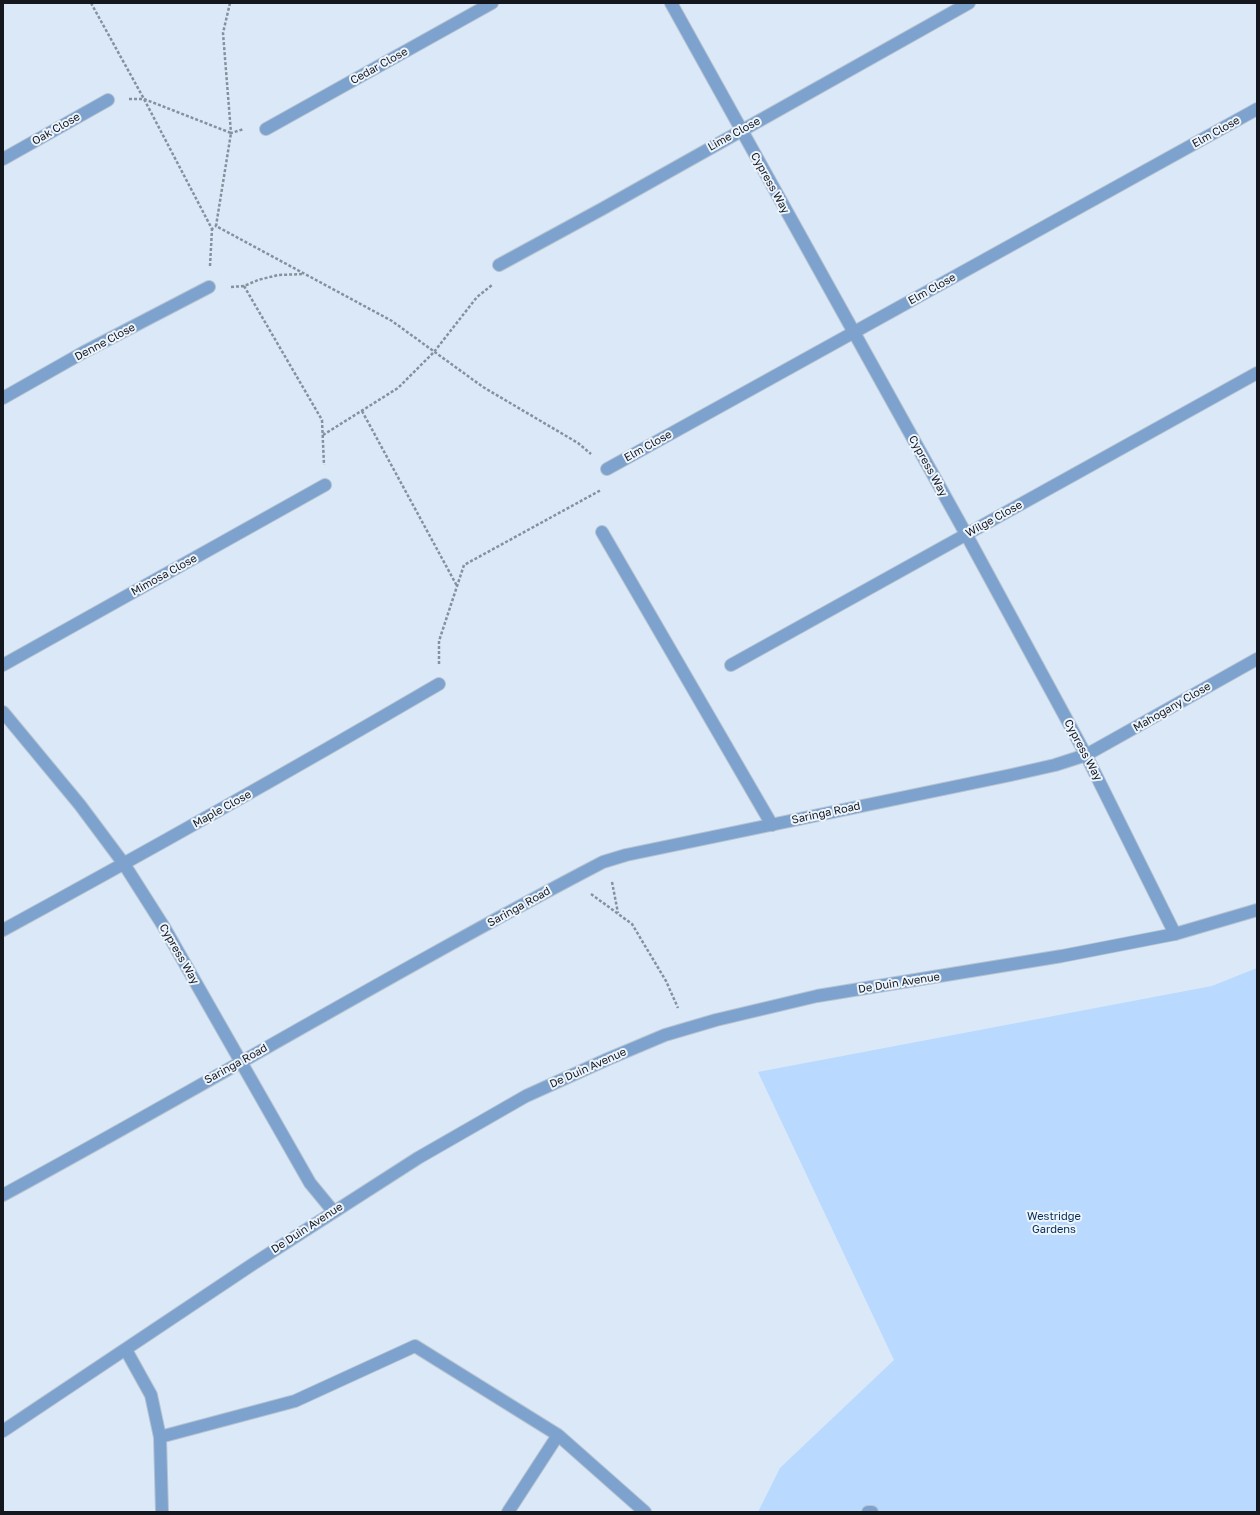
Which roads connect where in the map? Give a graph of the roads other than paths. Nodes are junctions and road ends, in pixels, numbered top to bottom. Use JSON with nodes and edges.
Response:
{"nodes":[{"id":1,"x":492,"y":3,"type":"edge"},
{"id":2,"x":671,"y":3,"type":"edge"},
{"id":3,"x":969,"y":3,"type":"edge"},
{"id":4,"x":108,"y":100,"type":"dead end"},
{"id":5,"x":1257,"y":109,"type":"edge"},
{"id":6,"x":266,"y":129,"type":"dead end"},
{"id":7,"x":741,"y":130,"type":"junction"},
{"id":8,"x":3,"y":159,"type":"edge"},
{"id":9,"x":499,"y":264,"type":"dead end"},
{"id":10,"x":209,"y":287,"type":"road end"},
{"id":11,"x":854,"y":332,"type":"junction"},
{"id":12,"x":1257,"y":373,"type":"edge"},
{"id":13,"x":3,"y":398,"type":"edge"},
{"id":14,"x":607,"y":469,"type":"dead end"},
{"id":15,"x":325,"y":485,"type":"road end"},
{"id":16,"x":602,"y":532,"type":"dead end"},
{"id":17,"x":966,"y":534,"type":"junction"},
{"id":18,"x":1257,"y":659,"type":"edge"},
{"id":19,"x":3,"y":665,"type":"edge"},
{"id":20,"x":731,"y":665,"type":"dead end"},
{"id":21,"x":439,"y":684,"type":"dead end"},
{"id":22,"x":3,"y":712,"type":"edge"},
{"id":23,"x":1086,"y":755,"type":"junction"},
{"id":24,"x":772,"y":825,"type":"junction"},
{"id":25,"x":124,"y":864,"type":"junction"},
{"id":26,"x":1257,"y":910,"type":"edge"},
{"id":27,"x":3,"y":930,"type":"edge"},
{"id":28,"x":1175,"y":934,"type":"junction"},
{"id":29,"x":241,"y":1061,"type":"junction"},
{"id":30,"x":3,"y":1195,"type":"edge"},
{"id":31,"x":333,"y":1211,"type":"junction"},
{"id":32,"x":126,"y":1350,"type":"junction"},
{"id":33,"x":3,"y":1431,"type":"edge"},
{"id":34,"x":558,"y":1435,"type":"junction"},
{"id":35,"x":160,"y":1437,"type":"junction"},
{"id":36,"x":162,"y":1512,"type":"edge"},
{"id":37,"x":508,"y":1512,"type":"edge"},
{"id":38,"x":645,"y":1512,"type":"edge"},
{"id":39,"x":868,"y":1512,"type":"edge"},
{"id":40,"x":872,"y":1512,"type":"edge"}],
"edges":[{"from":1,"to":6,"type":"street","name":"Cedar Close"},
{"from":2,"to":7,"type":"street","name":"Cypress Way"},
{"from":3,"to":7,"type":"street","name":"Lime Close"},
{"from":4,"to":8,"type":"street","name":"Oak Close"},
{"from":5,"to":11,"type":"street","name":"Elm Close"},
{"from":7,"to":9,"type":"street","name":"Lime Close"},
{"from":7,"to":11,"type":"street","name":"Cypress Way"},
{"from":10,"to":13,"type":"street","name":"Denne Close"},
{"from":11,"to":14,"type":"street","name":"Elm Close"},
{"from":11,"to":17,"type":"street","name":"Cypress Way"},
{"from":12,"to":17,"type":"street","name":"Wilge Close"},
{"from":15,"to":19,"type":"street","name":"Mimosa Close"},
{"from":16,"to":24,"type":"street"},
{"from":17,"to":20,"type":"street","name":"Wilge Close"},
{"from":17,"to":23,"type":"street","name":"Cypress Way"},
{"from":18,"to":23,"type":"street","name":"Mahogany Close"},
{"from":21,"to":25,"type":"street","name":"Maple Close"},
{"from":22,"to":25,"type":"street","name":"Cypress Way"},
{"from":23,"to":24,"type":"street","name":"Saringa Road"},
{"from":23,"to":28,"type":"street","name":"Cypress Way"},
{"from":24,"to":29,"type":"street","name":"Saringa Road"},
{"from":25,"to":27,"type":"street","name":"Maple Close"},
{"from":25,"to":29,"type":"street","name":"Cypress Way"},
{"from":26,"to":28,"type":"street","name":"De Duin Avenue"},
{"from":28,"to":31,"type":"street","name":"De Duin Avenue"},
{"from":29,"to":30,"type":"street","name":"Saringa Road"},
{"from":29,"to":31,"type":"street","name":"Cypress Way"},
{"from":31,"to":32,"type":"street","name":"De Duin Avenue"},
{"from":32,"to":33,"type":"street","name":"De Duin Avenue"},
{"from":32,"to":35,"type":"street"},
{"from":34,"to":35,"type":"street"},
{"from":34,"to":37,"type":"street"},
{"from":34,"to":38,"type":"street"},
{"from":35,"to":36,"type":"street"},
{"from":39,"to":40,"type":"street"}]}
